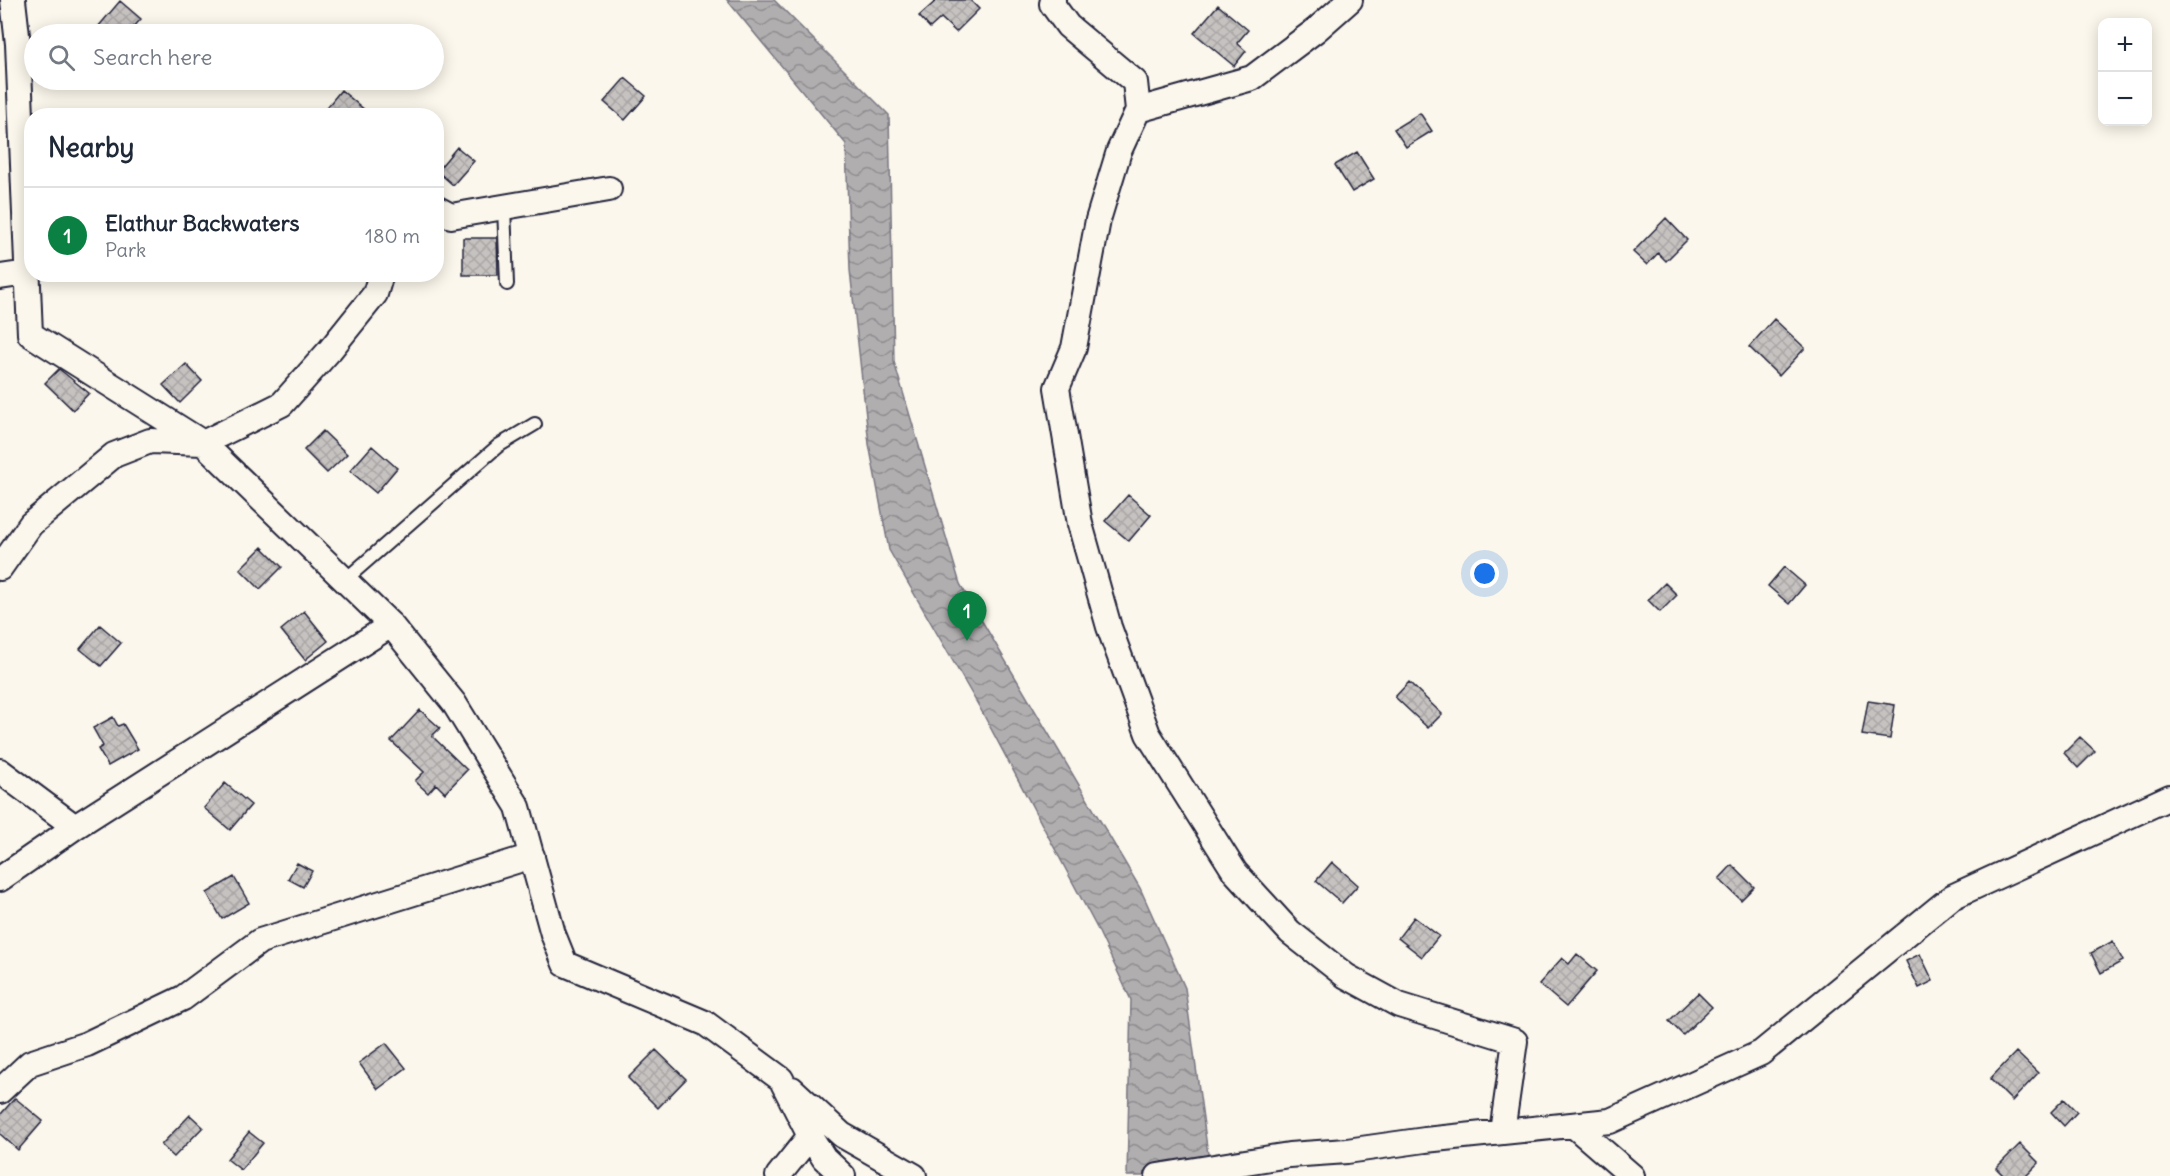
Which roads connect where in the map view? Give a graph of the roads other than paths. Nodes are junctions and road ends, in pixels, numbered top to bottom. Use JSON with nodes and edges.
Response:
{"nodes":[{"id":1,"x":14,"y":0,"type":"edge"},
{"id":2,"x":1053,"y":0,"type":"edge"},
{"id":3,"x":1350,"y":0,"type":"edge"},
{"id":4,"x":1138,"y":110,"type":"junction"},
{"id":5,"x":609,"y":189,"type":"dead end"},
{"id":6,"x":24,"y":197,"type":"edge"},
{"id":7,"x":504,"y":207,"type":"junction"},
{"id":8,"x":444,"y":212,"type":"edge"},
{"id":9,"x":24,"y":274,"type":"edge"},
{"id":10,"x":0,"y":278,"type":"edge"},
{"id":11,"x":27,"y":282,"type":"edge"},
{"id":12,"x":379,"y":282,"type":"edge"},
{"id":13,"x":507,"y":284,"type":"dead end"},
{"id":14,"x":535,"y":424,"type":"dead end"},
{"id":15,"x":203,"y":443,"type":"junction"},
{"id":16,"x":0,"y":568,"type":"edge"},
{"id":17,"x":345,"y":580,"type":"junction"},
{"id":18,"x":391,"y":625,"type":"junction"},
{"id":19,"x":0,"y":771,"type":"edge"},
{"id":20,"x":2170,"y":797,"type":"edge"},
{"id":21,"x":75,"y":827,"type":"junction"},
{"id":22,"x":532,"y":856,"type":"junction"},
{"id":23,"x":0,"y":879,"type":"edge"},
{"id":24,"x":781,"y":1079,"type":"junction"},
{"id":25,"x":0,"y":1091,"type":"edge"},
{"id":26,"x":1573,"y":1125,"type":"junction"},
{"id":27,"x":1502,"y":1132,"type":"junction"},
{"id":28,"x":810,"y":1136,"type":"junction"},
{"id":29,"x":778,"y":1176,"type":"edge"},
{"id":30,"x":843,"y":1176,"type":"edge"},
{"id":31,"x":914,"y":1176,"type":"edge"},
{"id":32,"x":1158,"y":1176,"type":"edge"},
{"id":33,"x":1632,"y":1176,"type":"edge"}],
"edges":[{"from":1,"to":6,"type":"street"},
{"from":2,"to":4,"type":"street"},
{"from":3,"to":4,"type":"street"},
{"from":4,"to":27,"type":"street"},
{"from":5,"to":7,"type":"street"},
{"from":7,"to":8,"type":"street"},
{"from":7,"to":13,"type":"lane"},
{"from":9,"to":10,"type":"street"},
{"from":11,"to":15,"type":"street"},
{"from":12,"to":15,"type":"street"},
{"from":14,"to":17,"type":"lane"},
{"from":15,"to":16,"type":"street"},
{"from":15,"to":17,"type":"street"},
{"from":17,"to":18,"type":"street"},
{"from":18,"to":21,"type":"street"},
{"from":18,"to":22,"type":"street"},
{"from":19,"to":21,"type":"street"},
{"from":20,"to":26,"type":"street"},
{"from":21,"to":23,"type":"street"},
{"from":22,"to":24,"type":"street"},
{"from":22,"to":25,"type":"street"},
{"from":24,"to":28,"type":"street"},
{"from":24,"to":31,"type":"street"},
{"from":26,"to":27,"type":"street"},
{"from":26,"to":33,"type":"street"},
{"from":27,"to":32,"type":"street"},
{"from":28,"to":29,"type":"street"},
{"from":28,"to":30,"type":"street"}]}
